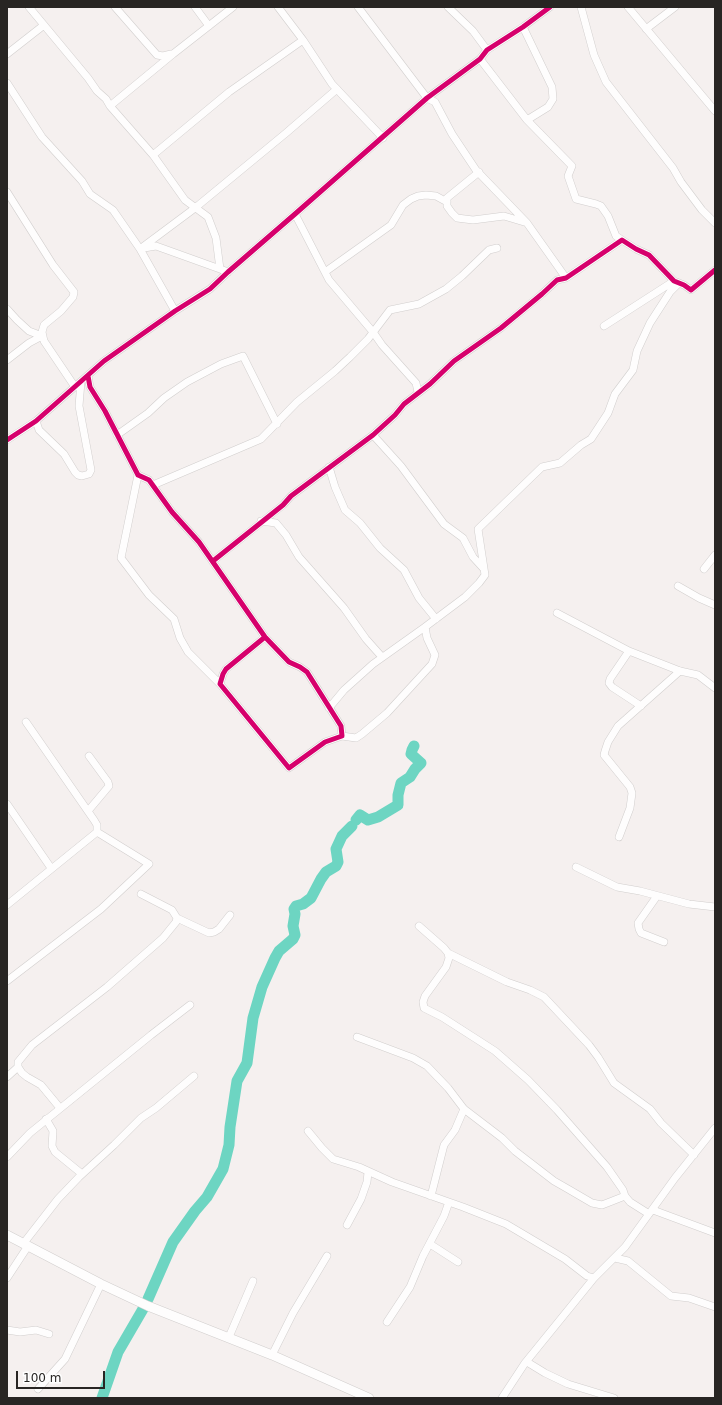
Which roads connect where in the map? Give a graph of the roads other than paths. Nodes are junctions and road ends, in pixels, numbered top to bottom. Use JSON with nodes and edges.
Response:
{"nodes":[{"id":1,"x":28,"y":7,"type":"edge"},
{"id":2,"x":115,"y":7,"type":"edge"},
{"id":3,"x":195,"y":7,"type":"edge"},
{"id":4,"x":233,"y":7,"type":"edge"},
{"id":5,"x":278,"y":7,"type":"edge"},
{"id":6,"x":358,"y":7,"type":"edge"},
{"id":7,"x":448,"y":7,"type":"edge"},
{"id":8,"x":550,"y":7,"type":"edge"},
{"id":9,"x":581,"y":7,"type":"edge"},
{"id":10,"x":628,"y":7,"type":"edge"},
{"id":11,"x":675,"y":7,"type":"edge"},
{"id":12,"x":44,"y":25,"type":"junction"},
{"id":13,"x":210,"y":26,"type":"junction"},
{"id":14,"x":523,"y":27,"type":"junction"},
{"id":15,"x":646,"y":29,"type":"junction"},
{"id":16,"x":303,"y":40,"type":"junction"},
{"id":17,"x":488,"y":50,"type":"junction"},
{"id":18,"x":7,"y":54,"type":"edge"},
{"id":19,"x":174,"y":54,"type":"junction"},
{"id":20,"x":480,"y":59,"type":"junction"},
{"id":21,"x":7,"y":83,"type":"edge"},
{"id":22,"x":337,"y":89,"type":"junction"},
{"id":23,"x":427,"y":98,"type":"junction"},
{"id":24,"x":110,"y":106,"type":"junction"},
{"id":25,"x":715,"y":111,"type":"edge"},
{"id":26,"x":527,"y":120,"type":"junction"},
{"id":27,"x":383,"y":138,"type":"junction"},
{"id":28,"x":153,"y":154,"type":"junction"},
{"id":29,"x":479,"y":172,"type":"junction"},
{"id":30,"x":7,"y":192,"type":"edge"},
{"id":31,"x":447,"y":202,"type":"junction"},
{"id":32,"x":195,"y":208,"type":"junction"},
{"id":33,"x":296,"y":214,"type":"junction"},
{"id":34,"x":527,"y":223,"type":"junction"},
{"id":35,"x":715,"y":223,"type":"edge"},
{"id":36,"x":622,"y":240,"type":"junction"},
{"id":37,"x":497,"y":248,"type":"dead end"},
{"id":38,"x":140,"y":249,"type":"junction"},
{"id":39,"x":224,"y":270,"type":"junction"},
{"id":40,"x":715,"y":270,"type":"edge"},
{"id":41,"x":325,"y":272,"type":"junction"},
{"id":42,"x":566,"y":278,"type":"junction"},
{"id":43,"x":676,"y":282,"type":"junction"},
{"id":44,"x":7,"y":309,"type":"edge"},
{"id":45,"x":175,"y":310,"type":"junction"},
{"id":46,"x":604,"y":326,"type":"dead end"},
{"id":47,"x":373,"y":332,"type":"junction"},
{"id":48,"x":42,"y":336,"type":"junction"},
{"id":49,"x":7,"y":360,"type":"edge"},
{"id":50,"x":88,"y":376,"type":"junction"},
{"id":51,"x":416,"y":382,"type":"junction"},
{"id":52,"x":78,"y":384,"type":"junction"},
{"id":53,"x":430,"y":384,"type":"junction"},
{"id":54,"x":418,"y":392,"type":"junction"},
{"id":55,"x":36,"y":421,"type":"junction"},
{"id":56,"x":277,"y":424,"type":"junction"},
{"id":57,"x":117,"y":435,"type":"junction"},
{"id":58,"x":373,"y":435,"type":"junction"},
{"id":59,"x":7,"y":440,"type":"edge"},
{"id":60,"x":329,"y":467,"type":"junction"},
{"id":61,"x":138,"y":475,"type":"junction"},
{"id":62,"x":153,"y":485,"type":"junction"},
{"id":63,"x":276,"y":511,"type":"junction"},
{"id":64,"x":261,"y":521,"type":"junction"},
{"id":65,"x":276,"y":523,"type":"junction"},
{"id":66,"x":715,"y":555,"type":"edge"},
{"id":67,"x":213,"y":562,"type":"junction"},
{"id":68,"x":704,"y":569,"type":"dead end"},
{"id":69,"x":484,"y":570,"type":"junction"},
{"id":70,"x":678,"y":586,"type":"dead end"},
{"id":71,"x":715,"y":604,"type":"edge"},
{"id":72,"x":557,"y":613,"type":"dead end"},
{"id":73,"x":436,"y":619,"type":"junction"},
{"id":74,"x":425,"y":627,"type":"junction"},
{"id":75,"x":265,"y":637,"type":"junction"},
{"id":76,"x":628,"y":651,"type":"junction"},
{"id":77,"x":382,"y":657,"type":"junction"},
{"id":78,"x":680,"y":671,"type":"junction"},
{"id":79,"x":220,"y":684,"type":"junction"},
{"id":80,"x":715,"y":688,"type":"edge"},
{"id":81,"x":642,"y":706,"type":"junction"},
{"id":82,"x":329,"y":708,"type":"junction"},
{"id":83,"x":26,"y":722,"type":"dead end"},
{"id":84,"x":342,"y":736,"type":"junction"},
{"id":85,"x":89,"y":756,"type":"dead end"},
{"id":86,"x":7,"y":804,"type":"edge"},
{"id":87,"x":88,"y":811,"type":"junction"},
{"id":88,"x":10,"y":815,"type":"edge"},
{"id":89,"x":97,"y":832,"type":"junction"},
{"id":90,"x":619,"y":837,"type":"dead end"},
{"id":91,"x":576,"y":867,"type":"dead end"},
{"id":92,"x":51,"y":868,"type":"junction"},
{"id":93,"x":141,"y":894,"type":"dead end"},
{"id":94,"x":657,"y":896,"type":"junction"},
{"id":95,"x":7,"y":905,"type":"edge"},
{"id":96,"x":715,"y":907,"type":"edge"},
{"id":97,"x":230,"y":915,"type":"dead end"},
{"id":98,"x":177,"y":918,"type":"junction"},
{"id":99,"x":419,"y":926,"type":"dead end"},
{"id":100,"x":664,"y":942,"type":"dead end"},
{"id":101,"x":448,"y":953,"type":"junction"},
{"id":102,"x":7,"y":981,"type":"edge"},
{"id":103,"x":190,"y":1005,"type":"dead end"},
{"id":104,"x":357,"y":1037,"type":"dead end"},
{"id":105,"x":18,"y":1067,"type":"junction"},
{"id":106,"x":194,"y":1076,"type":"dead end"},
{"id":107,"x":7,"y":1077,"type":"edge"},
{"id":108,"x":60,"y":1108,"type":"junction"},
{"id":109,"x":464,"y":1109,"type":"junction"},
{"id":110,"x":46,"y":1120,"type":"junction"},
{"id":111,"x":715,"y":1128,"type":"edge"},
{"id":112,"x":308,"y":1132,"type":"dead end"},
{"id":113,"x":694,"y":1155,"type":"junction"},
{"id":114,"x":7,"y":1157,"type":"edge"},
{"id":115,"x":368,"y":1172,"type":"junction"},
{"id":116,"x":82,"y":1174,"type":"junction"},
{"id":117,"x":431,"y":1196,"type":"junction"},
{"id":118,"x":625,"y":1196,"type":"junction"},
{"id":119,"x":449,"y":1202,"type":"junction"},
{"id":120,"x":651,"y":1212,"type":"junction"},
{"id":121,"x":347,"y":1225,"type":"dead end"},
{"id":122,"x":715,"y":1233,"type":"edge"},
{"id":123,"x":7,"y":1236,"type":"edge"},
{"id":124,"x":430,"y":1244,"type":"junction"},
{"id":125,"x":26,"y":1245,"type":"junction"},
{"id":126,"x":327,"y":1256,"type":"dead end"},
{"id":127,"x":615,"y":1258,"type":"junction"},
{"id":128,"x":458,"y":1262,"type":"dead end"},
{"id":129,"x":7,"y":1278,"type":"edge"},
{"id":130,"x":594,"y":1278,"type":"junction"},
{"id":131,"x":253,"y":1281,"type":"dead end"},
{"id":132,"x":102,"y":1284,"type":"junction"},
{"id":133,"x":715,"y":1307,"type":"edge"},
{"id":134,"x":387,"y":1322,"type":"dead end"},
{"id":135,"x":7,"y":1330,"type":"edge"},
{"id":136,"x":49,"y":1334,"type":"dead end"},
{"id":137,"x":229,"y":1337,"type":"junction"},
{"id":138,"x":272,"y":1355,"type":"junction"},
{"id":139,"x":527,"y":1362,"type":"junction"},
{"id":140,"x":38,"y":1389,"type":"dead end"},
{"id":141,"x":369,"y":1398,"type":"edge"},
{"id":142,"x":502,"y":1398,"type":"edge"},
{"id":143,"x":614,"y":1398,"type":"edge"}],
"edges":[{"from":1,"to":12,"type":"street"},
{"from":2,"to":19,"type":"street"},
{"from":3,"to":13,"type":"street"},
{"from":4,"to":13,"type":"street"},
{"from":5,"to":16,"type":"street"},
{"from":6,"to":23,"type":"street"},
{"from":7,"to":17,"type":"street"},
{"from":8,"to":14,"type":"street"},
{"from":9,"to":35,"type":"street"},
{"from":10,"to":15,"type":"street"},
{"from":11,"to":15,"type":"street"},
{"from":12,"to":18,"type":"street"},
{"from":12,"to":24,"type":"street"},
{"from":13,"to":19,"type":"street"},
{"from":14,"to":17,"type":"street"},
{"from":14,"to":26,"type":"street"},
{"from":15,"to":25,"type":"street"},
{"from":16,"to":22,"type":"street"},
{"from":16,"to":28,"type":"street"},
{"from":17,"to":20,"type":"street"},
{"from":19,"to":24,"type":"street"},
{"from":20,"to":23,"type":"street"},
{"from":20,"to":26,"type":"street"},
{"from":21,"to":38,"type":"street"},
{"from":22,"to":27,"type":"street"},
{"from":22,"to":32,"type":"street"},
{"from":23,"to":27,"type":"street"},
{"from":23,"to":29,"type":"street"},
{"from":24,"to":28,"type":"street"},
{"from":26,"to":36,"type":"street"},
{"from":27,"to":33,"type":"street"},
{"from":28,"to":32,"type":"street"},
{"from":29,"to":31,"type":"street"},
{"from":29,"to":34,"type":"street"},
{"from":30,"to":48,"type":"street"},
{"from":31,"to":34,"type":"street"},
{"from":31,"to":41,"type":"street"},
{"from":32,"to":38,"type":"street"},
{"from":32,"to":39,"type":"street"},
{"from":33,"to":39,"type":"street"},
{"from":33,"to":41,"type":"street"},
{"from":34,"to":42,"type":"street"},
{"from":36,"to":42,"type":"street"},
{"from":36,"to":43,"type":"street"},
{"from":37,"to":47,"type":"street"},
{"from":38,"to":39,"type":"street"},
{"from":38,"to":45,"type":"street"},
{"from":39,"to":45,"type":"street"},
{"from":40,"to":43,"type":"street"},
{"from":41,"to":47,"type":"street"},
{"from":42,"to":53,"type":"street"},
{"from":43,"to":46,"type":"street"},
{"from":43,"to":69,"type":"street"},
{"from":44,"to":48,"type":"street"},
{"from":45,"to":50,"type":"street"},
{"from":47,"to":51,"type":"street"},
{"from":47,"to":56,"type":"street"},
{"from":48,"to":49,"type":"street"},
{"from":48,"to":52,"type":"street"},
{"from":50,"to":52,"type":"street"},
{"from":50,"to":57,"type":"street"},
{"from":51,"to":53,"type":"street"},
{"from":51,"to":54,"type":"street"},
{"from":52,"to":55,"type":"street"},
{"from":52,"to":55,"type":"street"},
{"from":53,"to":54,"type":"street"},
{"from":54,"to":58,"type":"street"},
{"from":55,"to":59,"type":"street"},
{"from":56,"to":57,"type":"street"},
{"from":56,"to":62,"type":"street"},
{"from":57,"to":61,"type":"street"},
{"from":58,"to":60,"type":"street"},
{"from":58,"to":69,"type":"street"},
{"from":60,"to":63,"type":"street"},
{"from":60,"to":73,"type":"street"},
{"from":61,"to":62,"type":"street"},
{"from":61,"to":79,"type":"street"},
{"from":62,"to":67,"type":"street"},
{"from":63,"to":64,"type":"street"},
{"from":63,"to":65,"type":"street"},
{"from":64,"to":65,"type":"street"},
{"from":64,"to":67,"type":"street"},
{"from":65,"to":77,"type":"street"},
{"from":66,"to":68,"type":"street"},
{"from":67,"to":75,"type":"street"},
{"from":69,"to":73,"type":"street"},
{"from":70,"to":71,"type":"street"},
{"from":72,"to":76,"type":"street"},
{"from":73,"to":74,"type":"street"},
{"from":74,"to":77,"type":"street"},
{"from":74,"to":84,"type":"street"},
{"from":75,"to":79,"type":"street"},
{"from":75,"to":82,"type":"street"},
{"from":76,"to":78,"type":"street"},
{"from":76,"to":81,"type":"street"},
{"from":77,"to":82,"type":"street"},
{"from":78,"to":80,"type":"street"},
{"from":78,"to":81,"type":"street"},
{"from":79,"to":84,"type":"street"},
{"from":81,"to":90,"type":"street"},
{"from":82,"to":84,"type":"street"},
{"from":83,"to":87,"type":"street"},
{"from":85,"to":87,"type":"street"},
{"from":86,"to":88,"type":"street"},
{"from":87,"to":89,"type":"street"},
{"from":88,"to":92,"type":"street"},
{"from":89,"to":92,"type":"street"},
{"from":89,"to":102,"type":"street"},
{"from":91,"to":94,"type":"street"},
{"from":92,"to":95,"type":"street"},
{"from":93,"to":98,"type":"street"},
{"from":94,"to":96,"type":"street"},
{"from":94,"to":100,"type":"street"},
{"from":97,"to":98,"type":"street"},
{"from":98,"to":105,"type":"street"},
{"from":99,"to":101,"type":"street"},
{"from":101,"to":113,"type":"street"},
{"from":101,"to":118,"type":"street"},
{"from":103,"to":108,"type":"street"},
{"from":104,"to":109,"type":"street"},
{"from":105,"to":107,"type":"street"},
{"from":105,"to":108,"type":"street"},
{"from":106,"to":116,"type":"street"},
{"from":108,"to":110,"type":"street"},
{"from":109,"to":117,"type":"street"},
{"from":109,"to":118,"type":"street"},
{"from":110,"to":114,"type":"street"},
{"from":110,"to":116,"type":"street"},
{"from":111,"to":113,"type":"street"},
{"from":112,"to":115,"type":"street"},
{"from":113,"to":120,"type":"street"},
{"from":115,"to":117,"type":"street"},
{"from":115,"to":121,"type":"street"},
{"from":116,"to":125,"type":"street"},
{"from":117,"to":119,"type":"street"},
{"from":118,"to":120,"type":"street"},
{"from":119,"to":124,"type":"street"},
{"from":119,"to":130,"type":"street"},
{"from":120,"to":122,"type":"street"},
{"from":120,"to":127,"type":"street"},
{"from":123,"to":125,"type":"street"},
{"from":124,"to":128,"type":"street"},
{"from":124,"to":134,"type":"street"},
{"from":125,"to":129,"type":"street"},
{"from":125,"to":132,"type":"street"},
{"from":126,"to":138,"type":"street"},
{"from":127,"to":130,"type":"street"},
{"from":127,"to":133,"type":"street"},
{"from":130,"to":139,"type":"street"},
{"from":131,"to":137,"type":"street"},
{"from":132,"to":137,"type":"street"},
{"from":132,"to":140,"type":"street"},
{"from":135,"to":136,"type":"street"},
{"from":137,"to":138,"type":"street"},
{"from":138,"to":141,"type":"street"},
{"from":139,"to":142,"type":"street"},
{"from":139,"to":143,"type":"street"}]}
